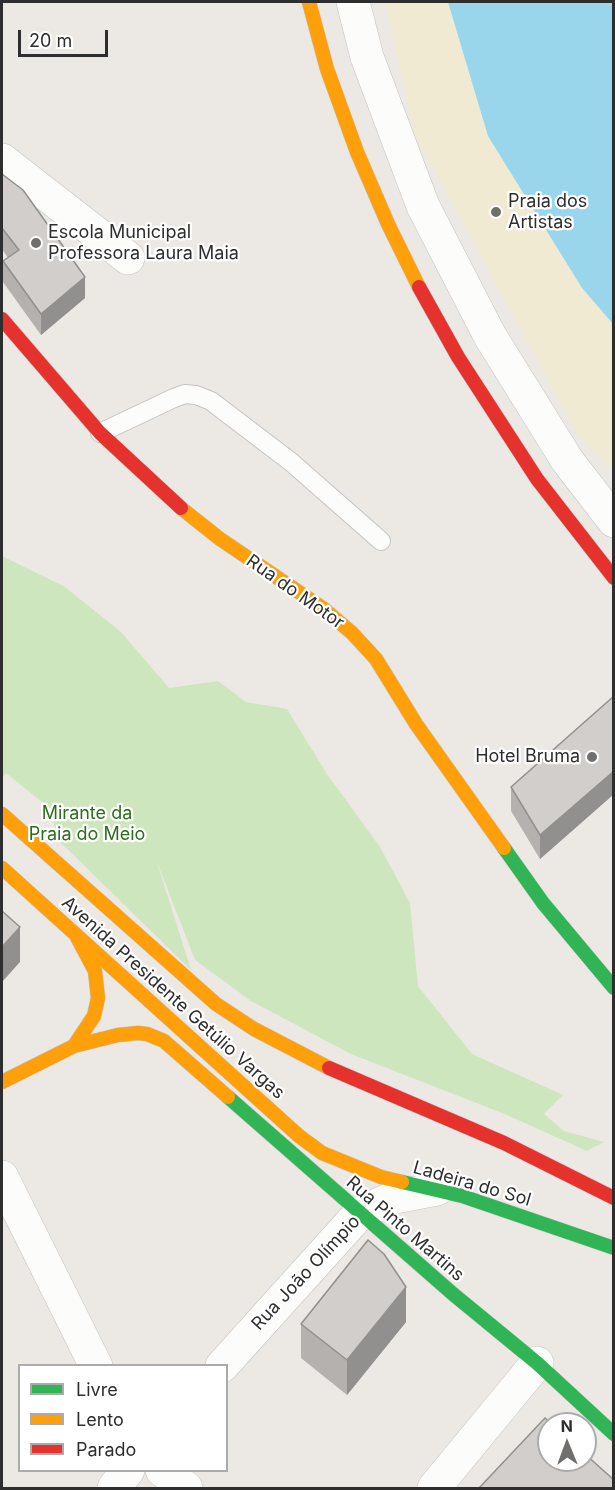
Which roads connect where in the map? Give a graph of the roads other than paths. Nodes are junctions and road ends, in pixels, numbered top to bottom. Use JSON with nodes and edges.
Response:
{"nodes":[{"id":1,"x":309,"y":2,"type":"edge"},
{"id":2,"x":353,"y":2,"type":"edge"},
{"id":3,"x":2,"y":160,"type":"edge"},
{"id":4,"x":128,"y":258,"type":"dead end"},
{"id":5,"x":2,"y":319,"type":"edge"},
{"id":6,"x":100,"y":433,"type":"junction"},
{"id":7,"x":614,"y":521,"type":"edge"},
{"id":8,"x":381,"y":542,"type":"dead end"},
{"id":9,"x":614,"y":578,"type":"edge"},
{"id":10,"x":2,"y":814,"type":"edge"},
{"id":11,"x":2,"y":868,"type":"edge"},
{"id":12,"x":77,"y":937,"type":"junction"},
{"id":13,"x":614,"y":988,"type":"edge"},
{"id":14,"x":74,"y":1046,"type":"junction"},
{"id":15,"x":2,"y":1082,"type":"edge"},
{"id":16,"x":322,"y":1153,"type":"joint"},
{"id":17,"x":2,"y":1177,"type":"edge"},
{"id":18,"x":437,"y":1189,"type":"junction"},
{"id":19,"x":614,"y":1198,"type":"edge"},
{"id":20,"x":360,"y":1214,"type":"junction"},
{"id":21,"x":614,"y":1248,"type":"edge"},
{"id":22,"x":537,"y":1363,"type":"junction"},
{"id":23,"x":96,"y":1364,"type":"edge"},
{"id":24,"x":223,"y":1364,"type":"edge"},
{"id":25,"x":614,"y":1434,"type":"edge"},
{"id":26,"x":126,"y":1472,"type":"edge"},
{"id":27,"x":114,"y":1488,"type":"edge"},
{"id":28,"x":434,"y":1488,"type":"edge"}],
"edges":[{"from":1,"to":9,"type":"main road"},
{"from":2,"to":7,"type":"street"},
{"from":3,"to":4,"type":"street"},
{"from":5,"to":6,"type":"main road","name":"Rua do Motor"},
{"from":6,"to":8,"type":"lane"},
{"from":6,"to":13,"type":"main road","name":"Rua do Motor"},
{"from":10,"to":19,"type":"main road","name":"Avenida Presidente Getúlio Vargas"},
{"from":11,"to":12,"type":"main road","name":"Avenida Presidente Getúlio Vargas"},
{"from":12,"to":14,"type":"main road"},
{"from":12,"to":16,"type":"main road","name":"Avenida Presidente Getúlio Vargas"},
{"from":14,"to":15,"type":"main road","name":"Rua Pinto Martins"},
{"from":14,"to":20,"type":"main road","name":"Rua Pinto Martins"},
{"from":16,"to":18,"type":"main road","name":"Ladeira do Sol"},
{"from":17,"to":23,"type":"street"},
{"from":18,"to":20,"type":"street","name":"Rua João Olímpio"},
{"from":18,"to":21,"type":"main road","name":"Ladeira do Sol"},
{"from":20,"to":22,"type":"main road","name":"Rua Pinto Martins"},
{"from":20,"to":24,"type":"street","name":"Rua João Olímpio"},
{"from":22,"to":25,"type":"main road","name":"Rua Pinto Martins"},
{"from":22,"to":28,"type":"street"},
{"from":26,"to":27,"type":"street"}]}
